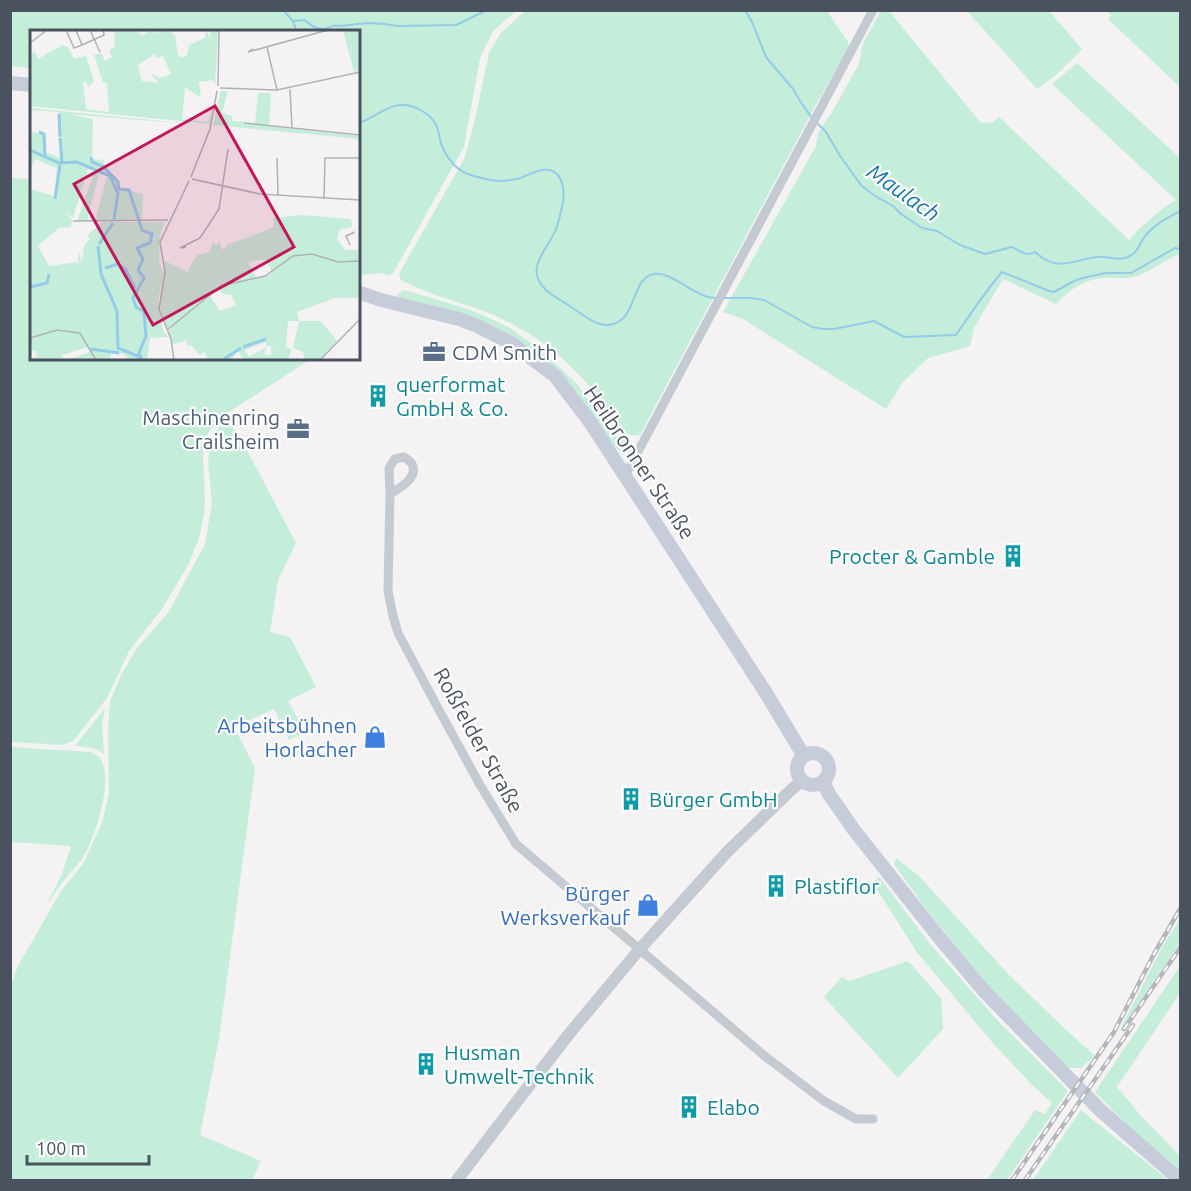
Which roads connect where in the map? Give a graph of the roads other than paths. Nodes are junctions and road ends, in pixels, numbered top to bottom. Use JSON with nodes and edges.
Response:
{"nodes":[{"id":1,"x":873,"y":10,"type":"edge"},
{"id":2,"x":10,"y":83,"type":"edge"},
{"id":3,"x":30,"y":85,"type":"edge"},
{"id":4,"x":360,"y":293,"type":"edge"},
{"id":5,"x":625,"y":476,"type":"junction"},
{"id":6,"x":390,"y":494,"type":"dead end"},
{"id":7,"x":804,"y":756,"type":"junction"},
{"id":8,"x":802,"y":781,"type":"junction"},
{"id":9,"x":823,"y":782,"type":"junction"},
{"id":10,"x":639,"y":950,"type":"junction"},
{"id":11,"x":873,"y":1119,"type":"dead end"},
{"id":12,"x":457,"y":1180,"type":"edge"},
{"id":13,"x":1180,"y":1180,"type":"edge"}],
"edges":[{"from":1,"to":5,"type":"street"},
{"from":2,"to":3,"type":"main road"},
{"from":4,"to":5,"type":"main road","name":"Heilbronner Straße"},
{"from":5,"to":7,"type":"main road","name":"Heilbronner Straße"},
{"from":6,"to":10,"type":"street","name":"Roßfelder Straße"},
{"from":7,"to":8,"type":"main road"},
{"from":7,"to":9,"type":"main road"},
{"from":8,"to":9,"type":"main road"},
{"from":8,"to":10,"type":"street"},
{"from":9,"to":13,"type":"main road"},
{"from":10,"to":11,"type":"street","name":"Roßfelder Straße"},
{"from":10,"to":12,"type":"street"}]}
